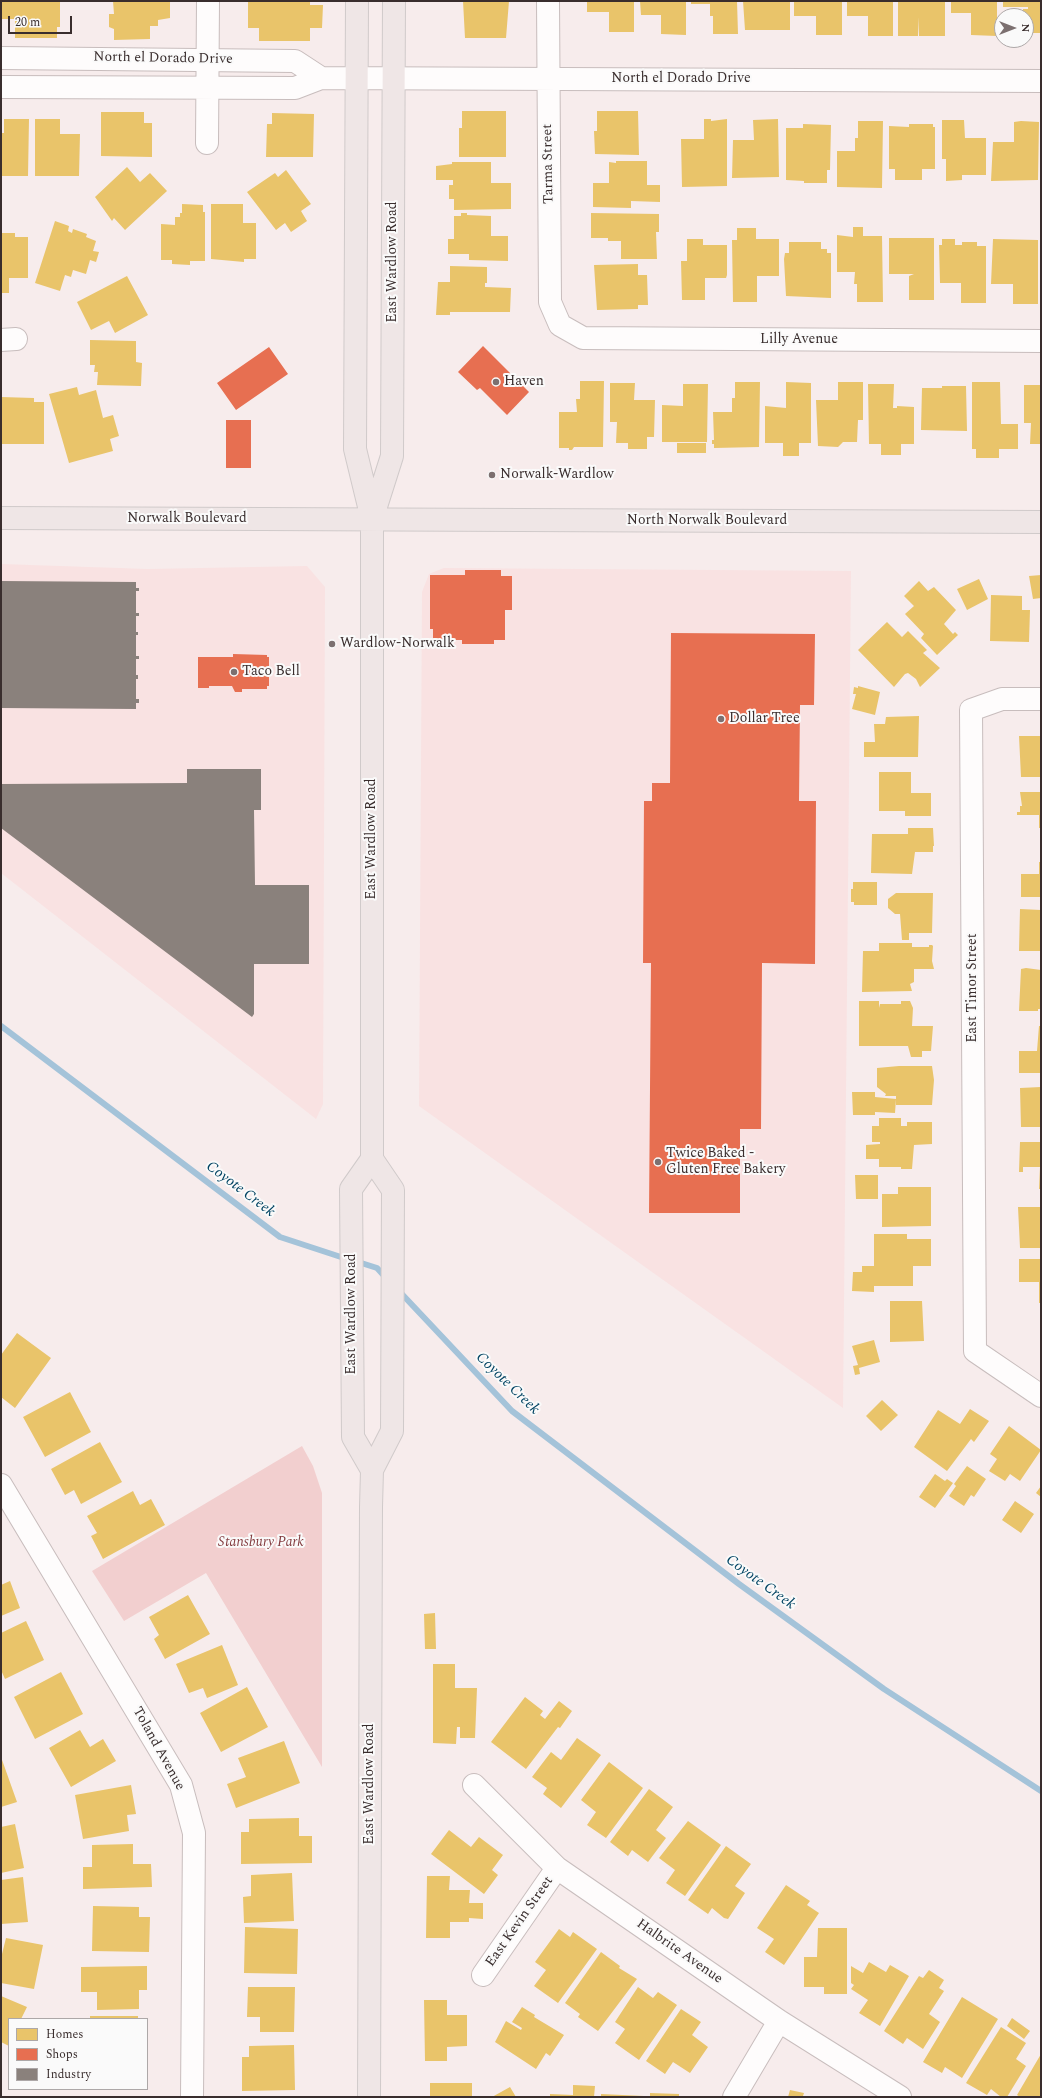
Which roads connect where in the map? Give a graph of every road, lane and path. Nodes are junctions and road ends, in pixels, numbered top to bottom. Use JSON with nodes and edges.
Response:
{"nodes":[{"id":1,"x":208,"y":1,"type":"edge"},
{"id":2,"x":357,"y":1,"type":"edge"},
{"id":3,"x":394,"y":1,"type":"edge"},
{"id":4,"x":548,"y":1,"type":"edge"},
{"id":5,"x":1,"y":58,"type":"edge"},
{"id":6,"x":96,"y":59,"type":"junction"},
{"id":7,"x":208,"y":60,"type":"junction"},
{"id":8,"x":320,"y":78,"type":"junction"},
{"id":9,"x":357,"y":78,"type":"junction"},
{"id":10,"x":394,"y":78,"type":"junction"},
{"id":11,"x":548,"y":79,"type":"junction"},
{"id":12,"x":1041,"y":81,"type":"edge"},
{"id":13,"x":1,"y":87,"type":"edge"},
{"id":14,"x":96,"y":87,"type":"junction"},
{"id":15,"x":207,"y":88,"type":"junction"},
{"id":16,"x":207,"y":143,"type":"dead end"},
{"id":17,"x":560,"y":325,"type":"joint"},
{"id":18,"x":1041,"y":341,"type":"edge"},
{"id":19,"x":1,"y":518,"type":"edge"},
{"id":20,"x":372,"y":519,"type":"junction"},
{"id":21,"x":1041,"y":522,"type":"edge"},
{"id":22,"x":1041,"y":699,"type":"edge"},
{"id":23,"x":372,"y":1159,"type":"junction"},
{"id":24,"x":1041,"y":1396,"type":"edge"},
{"id":25,"x":372,"y":1470,"type":"junction"},
{"id":26,"x":1,"y":1484,"type":"edge"},
{"id":27,"x":474,"y":1784,"type":"dead end"},
{"id":28,"x":557,"y":1868,"type":"junction"},
{"id":29,"x":483,"y":1976,"type":"dead end"},
{"id":30,"x":779,"y":2021,"type":"junction"},
{"id":31,"x":192,"y":2097,"type":"edge"},
{"id":32,"x":369,"y":2097,"type":"edge"},
{"id":33,"x":734,"y":2097,"type":"edge"},
{"id":34,"x":900,"y":2097,"type":"edge"}],
"edges":[{"from":1,"to":7,"type":"street"},
{"from":2,"to":9,"type":"main road","name":"East Wardlow Road"},
{"from":3,"to":10,"type":"main road","name":"East Wardlow Road"},
{"from":4,"to":11,"type":"street","name":"Tarma Street"},
{"from":5,"to":6,"type":"street","name":"North el Dorado Drive"},
{"from":6,"to":7,"type":"street","name":"North el Dorado Drive"},
{"from":6,"to":14,"type":"street"},
{"from":7,"to":8,"type":"street","name":"North el Dorado Drive"},
{"from":7,"to":15,"type":"street"},
{"from":8,"to":9,"type":"street","name":"North el Dorado Drive"},
{"from":8,"to":15,"type":"street","name":"North el Dorado Drive"},
{"from":9,"to":10,"type":"street","name":"North el Dorado Drive"},
{"from":9,"to":20,"type":"main road","name":"East Wardlow Road"},
{"from":10,"to":11,"type":"street","name":"North el Dorado Drive"},
{"from":10,"to":20,"type":"main road","name":"East Wardlow Road"},
{"from":11,"to":12,"type":"street","name":"North el Dorado Drive"},
{"from":11,"to":17,"type":"street","name":"Tarma Street"},
{"from":13,"to":14,"type":"street","name":"North el Dorado Drive"},
{"from":14,"to":15,"type":"street","name":"North el Dorado Drive"},
{"from":15,"to":16,"type":"street"},
{"from":17,"to":18,"type":"street","name":"Lilly Avenue"},
{"from":19,"to":20,"type":"main road","name":"Norwalk Boulevard"},
{"from":20,"to":21,"type":"main road","name":"North Norwalk Boulevard"},
{"from":20,"to":23,"type":"main road","name":"East Wardlow Road"},
{"from":22,"to":24,"type":"street","name":"East Timor Street"},
{"from":23,"to":25,"type":"main road","name":"East Wardlow Road"},
{"from":23,"to":25,"type":"main road","name":"East Wardlow Road"},
{"from":25,"to":32,"type":"main road","name":"East Wardlow Road"},
{"from":26,"to":31,"type":"street","name":"Toland Avenue"},
{"from":27,"to":28,"type":"street","name":"Halbrite Avenue"},
{"from":28,"to":29,"type":"street","name":"East Kevin Street"},
{"from":28,"to":30,"type":"street","name":"Halbrite Avenue"},
{"from":30,"to":33,"type":"street"},
{"from":30,"to":34,"type":"street","name":"Halbrite Avenue"}]}
